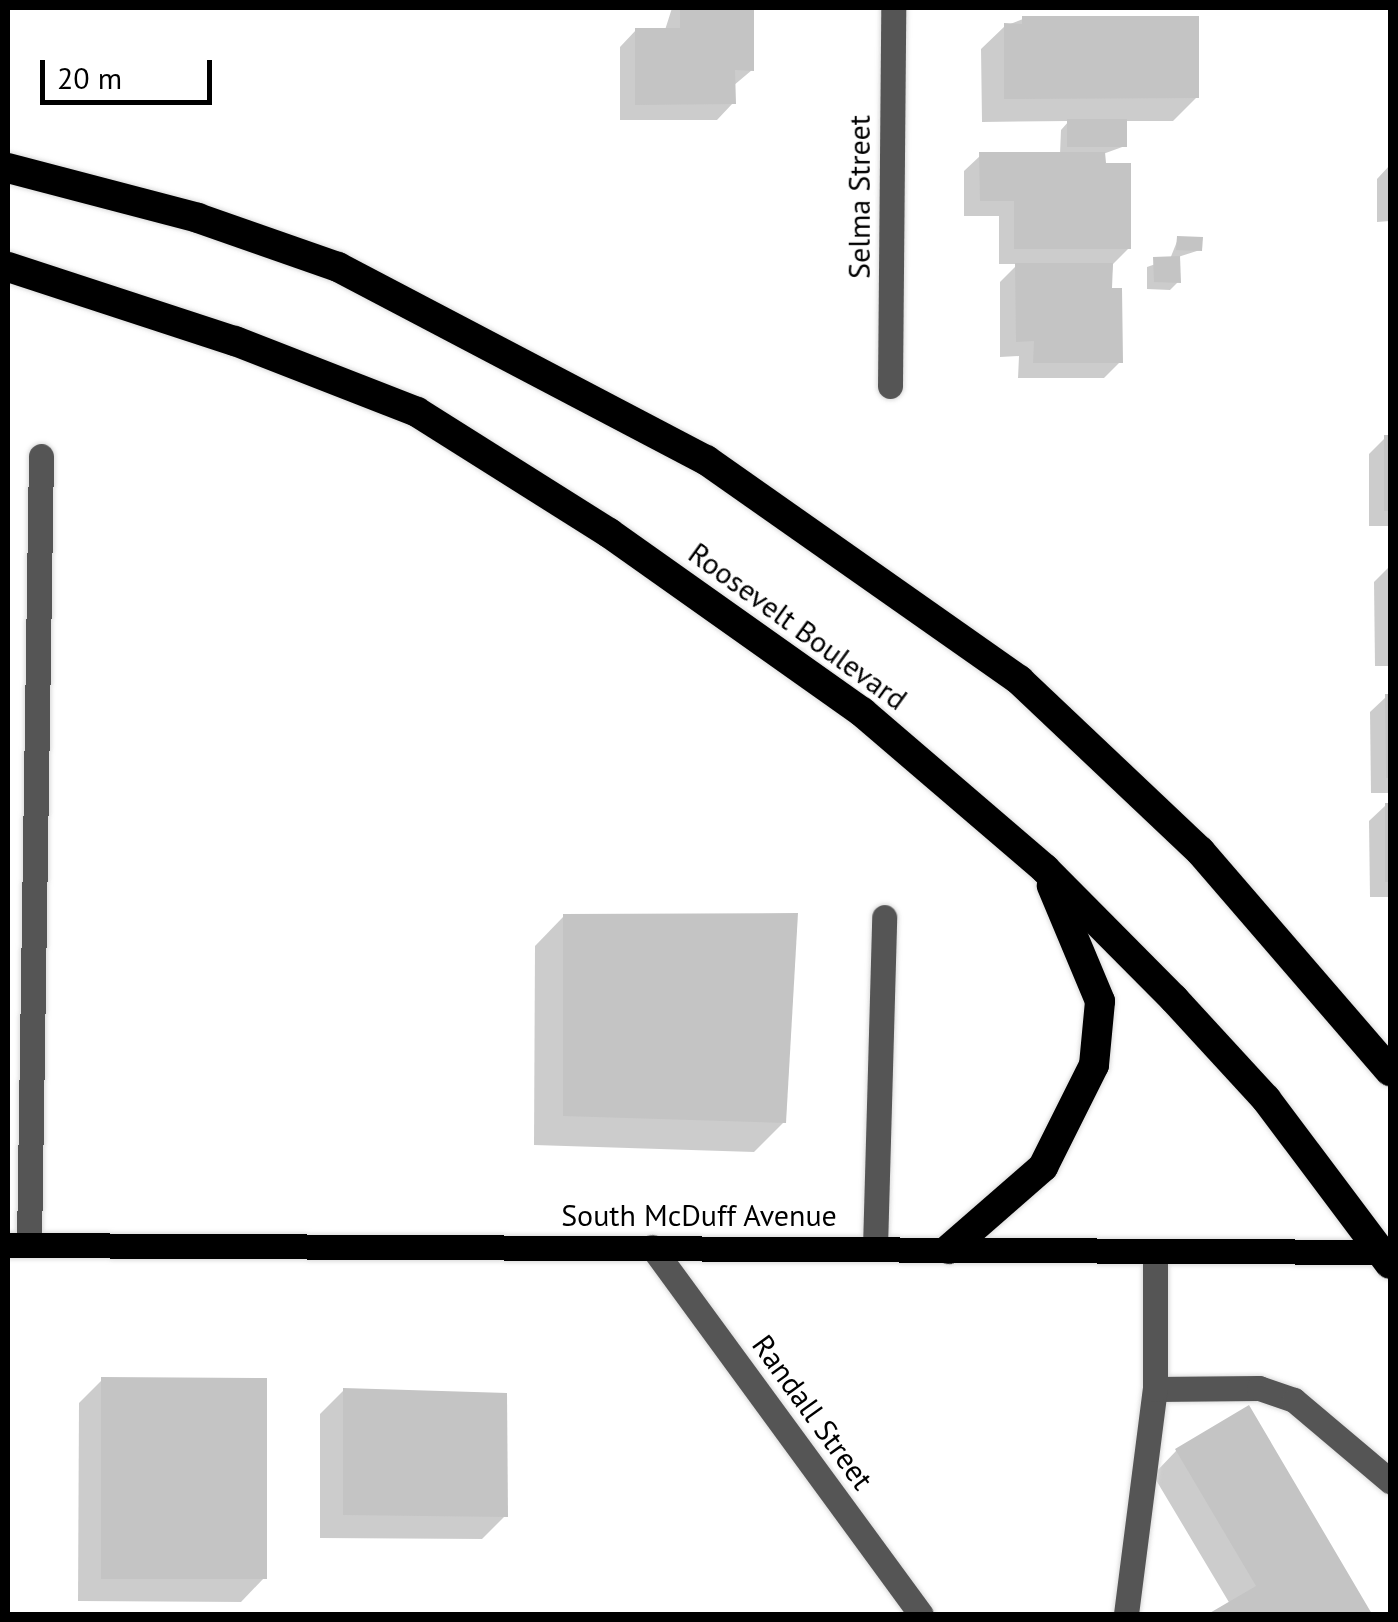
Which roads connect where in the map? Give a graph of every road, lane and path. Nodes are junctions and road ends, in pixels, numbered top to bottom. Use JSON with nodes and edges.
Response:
{"nodes":[{"id":1,"x":893,"y":8,"type":"edge"},
{"id":2,"x":8,"y":168,"type":"edge"},
{"id":3,"x":8,"y":267,"type":"edge"},
{"id":4,"x":890,"y":386,"type":"dead end"},
{"id":5,"x":40,"y":456,"type":"dead end"},
{"id":6,"x":1045,"y":869,"type":"junction"},
{"id":7,"x":884,"y":917,"type":"dead end"},
{"id":8,"x":1390,"y":1070,"type":"edge"},
{"id":9,"x":18,"y":1245,"type":"edge"},
{"id":10,"x":652,"y":1247,"type":"junction"},
{"id":11,"x":875,"y":1248,"type":"junction"},
{"id":12,"x":949,"y":1249,"type":"junction"},
{"id":13,"x":1155,"y":1251,"type":"junction"},
{"id":14,"x":1388,"y":1256,"type":"edge"},
{"id":15,"x":1154,"y":1389,"type":"junction"},
{"id":16,"x":1390,"y":1481,"type":"edge"},
{"id":17,"x":922,"y":1614,"type":"edge"},
{"id":18,"x":1126,"y":1614,"type":"edge"}],
"edges":[{"from":1,"to":4,"type":"street","name":"Selma Street"},
{"from":2,"to":8,"type":"highway"},
{"from":3,"to":6,"type":"highway","name":"Roosevelt Boulevard"},
{"from":5,"to":9,"type":"street"},
{"from":6,"to":12,"type":"highway"},
{"from":6,"to":14,"type":"highway","name":"Roosevelt Boulevard"},
{"from":7,"to":11,"type":"street"},
{"from":9,"to":10,"type":"main road","name":"South McDuff Avenue"},
{"from":10,"to":11,"type":"main road","name":"South McDuff Avenue"},
{"from":10,"to":17,"type":"street","name":"Randall Street"},
{"from":11,"to":12,"type":"main road","name":"South McDuff Avenue"},
{"from":12,"to":13,"type":"main road","name":"South McDuff Avenue"},
{"from":13,"to":14,"type":"main road","name":"South McDuff Avenue"},
{"from":13,"to":15,"type":"street"},
{"from":15,"to":16,"type":"street"},
{"from":15,"to":18,"type":"street"}]}
